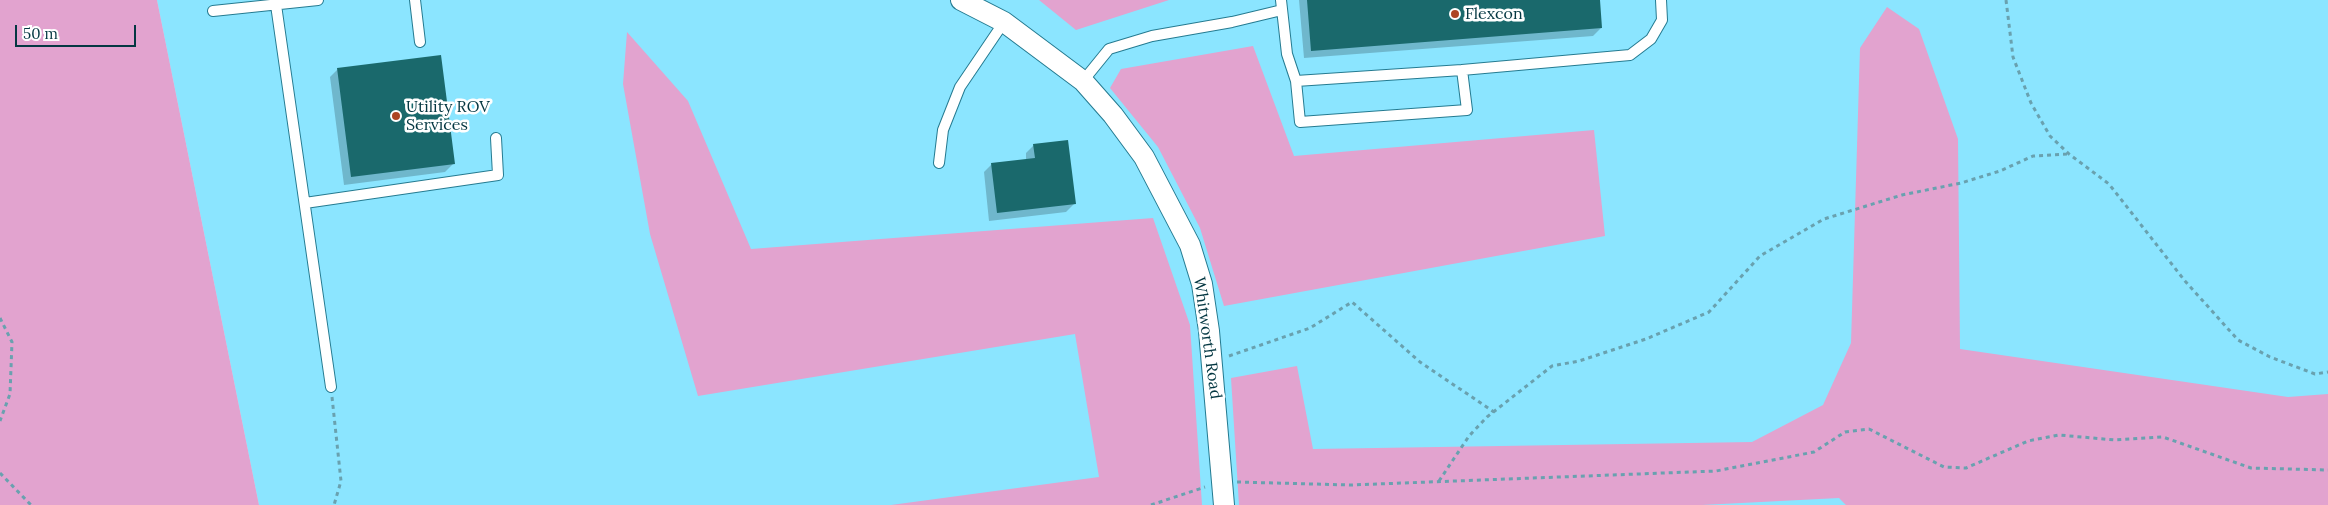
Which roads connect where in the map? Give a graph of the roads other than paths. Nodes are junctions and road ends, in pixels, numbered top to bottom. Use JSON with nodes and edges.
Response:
{"nodes":[{"id":1,"x":318,"y":0,"type":"edge"},
{"id":2,"x":415,"y":0,"type":"edge"},
{"id":3,"x":962,"y":0,"type":"edge"},
{"id":4,"x":1661,"y":0,"type":"edge"},
{"id":5,"x":276,"y":5,"type":"junction"},
{"id":6,"x":1282,"y":5,"type":"edge"},
{"id":7,"x":213,"y":11,"type":"dead end"},
{"id":8,"x":1004,"y":22,"type":"junction"},
{"id":9,"x":420,"y":42,"type":"dead end"},
{"id":10,"x":1462,"y":70,"type":"junction"},
{"id":11,"x":1083,"y":81,"type":"junction"},
{"id":12,"x":1296,"y":81,"type":"junction"},
{"id":13,"x":496,"y":138,"type":"dead end"},
{"id":14,"x":939,"y":163,"type":"dead end"},
{"id":15,"x":305,"y":203,"type":"junction"},
{"id":16,"x":331,"y":387,"type":"road end"},
{"id":17,"x":1224,"y":505,"type":"edge"}],
"edges":[{"from":1,"to":5,"type":"lane"},
{"from":2,"to":9,"type":"lane"},
{"from":3,"to":8,"type":"street","name":"Whitworth Road"},
{"from":4,"to":10,"type":"lane"},
{"from":5,"to":7,"type":"lane"},
{"from":5,"to":15,"type":"lane"},
{"from":6,"to":11,"type":"lane"},
{"from":6,"to":12,"type":"lane"},
{"from":8,"to":11,"type":"street","name":"Whitworth Road"},
{"from":8,"to":14,"type":"lane"},
{"from":10,"to":12,"type":"lane"},
{"from":10,"to":12,"type":"lane"},
{"from":11,"to":17,"type":"street","name":"Whitworth Road"},
{"from":13,"to":15,"type":"lane"},
{"from":15,"to":16,"type":"lane"}]}
